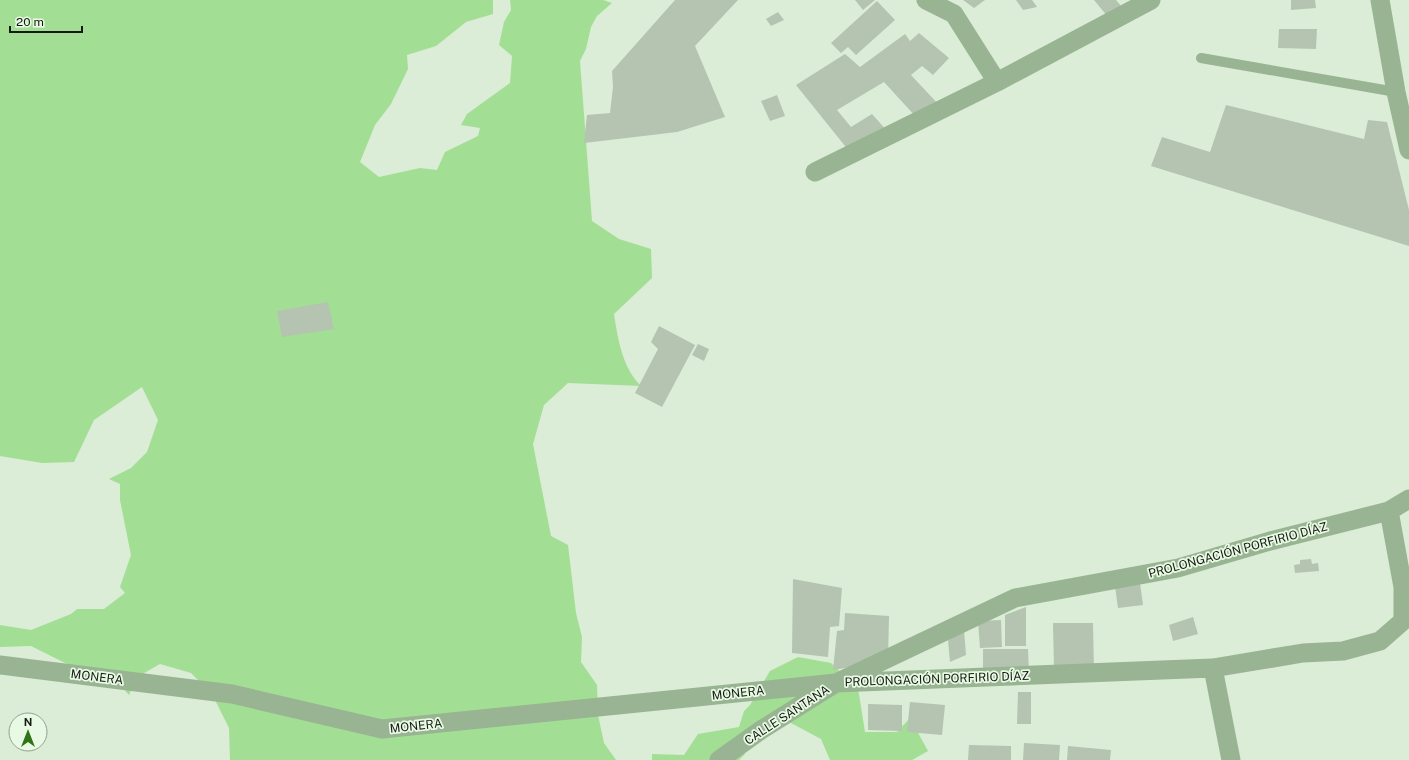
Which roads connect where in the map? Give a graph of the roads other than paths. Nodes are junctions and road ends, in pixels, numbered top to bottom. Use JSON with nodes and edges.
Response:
{"nodes":[{"id":1,"x":926,"y":0,"type":"edge"},
{"id":2,"x":1151,"y":0,"type":"edge"},
{"id":3,"x":1380,"y":0,"type":"edge"},
{"id":4,"x":1201,"y":58,"type":"dead end"},
{"id":5,"x":997,"y":82,"type":"junction"},
{"id":6,"x":1396,"y":92,"type":"junction"},
{"id":7,"x":1409,"y":150,"type":"edge"},
{"id":8,"x":816,"y":172,"type":"dead end"},
{"id":9,"x":1409,"y":499,"type":"edge"},
{"id":10,"x":1389,"y":511,"type":"junction"},
{"id":11,"x":1404,"y":558,"type":"edge"},
{"id":12,"x":0,"y":665,"type":"edge"},
{"id":13,"x":1213,"y":668,"type":"junction"},
{"id":14,"x":836,"y":683,"type":"junction"},
{"id":15,"x":719,"y":760,"type":"edge"},
{"id":16,"x":1231,"y":760,"type":"edge"}],
"edges":[{"from":1,"to":5,"type":"street"},
{"from":2,"to":5,"type":"street"},
{"from":3,"to":6,"type":"street"},
{"from":4,"to":6,"type":"lane"},
{"from":5,"to":8,"type":"street"},
{"from":6,"to":7,"type":"street"},
{"from":9,"to":10,"type":"street","name":"PROLONGACIÓN PORFIRIO DÍAZ"},
{"from":10,"to":11,"type":"street","name":"PROLONGACIÓN PORFIRIO DÍAZ"},
{"from":10,"to":14,"type":"street","name":"PROLONGACIÓN PORFIRIO DÍAZ"},
{"from":11,"to":13,"type":"street","name":"PROLONGACIÓN PORFIRIO DÍAZ"},
{"from":12,"to":14,"type":"street","name":"MONERA"},
{"from":13,"to":14,"type":"street","name":"PROLONGACIÓN PORFIRIO DÍAZ"},
{"from":13,"to":16,"type":"street"},
{"from":14,"to":15,"type":"street","name":"CALLE SANTANA"}]}
